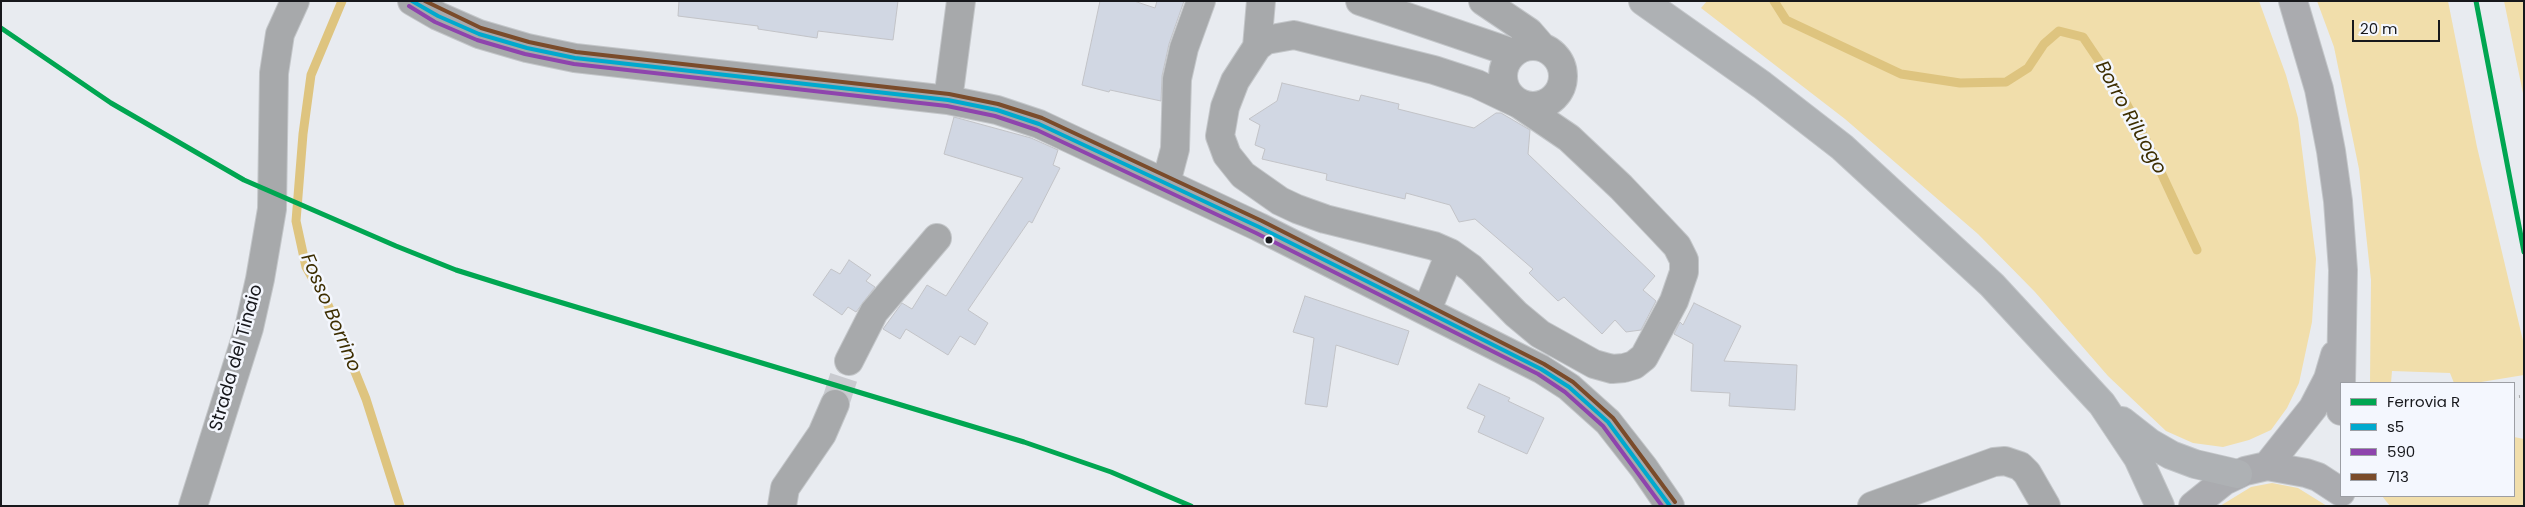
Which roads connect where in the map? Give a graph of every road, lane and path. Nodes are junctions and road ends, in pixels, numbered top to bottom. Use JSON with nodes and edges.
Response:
{"nodes":[{"id":1,"x":295,"y":1,"type":"edge"},
{"id":2,"x":412,"y":1,"type":"edge"},
{"id":3,"x":961,"y":1,"type":"edge"},
{"id":4,"x":1200,"y":1,"type":"edge"},
{"id":5,"x":1261,"y":1,"type":"edge"},
{"id":6,"x":1360,"y":1,"type":"edge"},
{"id":7,"x":1483,"y":1,"type":"edge"},
{"id":8,"x":1643,"y":1,"type":"edge"},
{"id":9,"x":2293,"y":1,"type":"edge"},
{"id":10,"x":1662,"y":11,"type":"edge"},
{"id":11,"x":1257,"y":47,"type":"junction"},
{"id":12,"x":1542,"y":47,"type":"junction"},
{"id":13,"x":1513,"y":53,"type":"junction"},
{"id":14,"x":948,"y":100,"type":"junction"},
{"id":15,"x":1519,"y":104,"type":"junction"},
{"id":16,"x":1166,"y":183,"type":"junction"},
{"id":17,"x":937,"y":238,"type":"dead end"},
{"id":18,"x":1450,"y":253,"type":"junction"},
{"id":19,"x":1427,"y":310,"type":"junction"},
{"id":20,"x":2342,"y":327,"type":"junction"},
{"id":21,"x":849,"y":361,"type":"tunnel mouth"},
{"id":22,"x":2341,"y":382,"type":"edge"},
{"id":23,"x":835,"y":404,"type":"tunnel mouth"},
{"id":24,"x":2102,"y":404,"type":"junction"},
{"id":25,"x":2267,"y":466,"type":"junction"},
{"id":26,"x":2238,"y":474,"type":"junction"},
{"id":27,"x":2340,"y":492,"type":"edge"},
{"id":28,"x":1898,"y":501,"type":"edge"},
{"id":29,"x":193,"y":506,"type":"edge"},
{"id":30,"x":782,"y":506,"type":"edge"},
{"id":31,"x":1670,"y":506,"type":"edge"},
{"id":32,"x":1872,"y":506,"type":"edge"},
{"id":33,"x":2046,"y":506,"type":"edge"},
{"id":34,"x":2160,"y":506,"type":"edge"},
{"id":35,"x":2193,"y":506,"type":"edge"}],
"edges":[{"from":1,"to":29,"type":"street","name":"Strada del Tinaio"},
{"from":2,"to":14,"type":"street"},
{"from":3,"to":14,"type":"street"},
{"from":4,"to":16,"type":"street"},
{"from":5,"to":11,"type":"street"},
{"from":6,"to":13,"type":"street"},
{"from":7,"to":12,"type":"street"},
{"from":8,"to":10,"type":"highway"},
{"from":9,"to":20,"type":"main road"},
{"from":10,"to":24,"type":"highway"},
{"from":11,"to":15,"type":"street"},
{"from":11,"to":18,"type":"street"},
{"from":12,"to":13,"type":"street"},
{"from":12,"to":15,"type":"street"},
{"from":13,"to":15,"type":"street"},
{"from":14,"to":16,"type":"street"},
{"from":15,"to":18,"type":"street"},
{"from":16,"to":19,"type":"street"},
{"from":17,"to":21,"type":"street"},
{"from":18,"to":19,"type":"street"},
{"from":19,"to":31,"type":"street"},
{"from":20,"to":22,"type":"main road"},
{"from":20,"to":25,"type":"main road"},
{"from":23,"to":30,"type":"street"},
{"from":24,"to":26,"type":"highway"},
{"from":24,"to":34,"type":"highway"},
{"from":25,"to":26,"type":"main road"},
{"from":25,"to":27,"type":"main road"},
{"from":26,"to":35,"type":"main road"},
{"from":28,"to":32,"type":"street"},
{"from":28,"to":33,"type":"street"}]}
